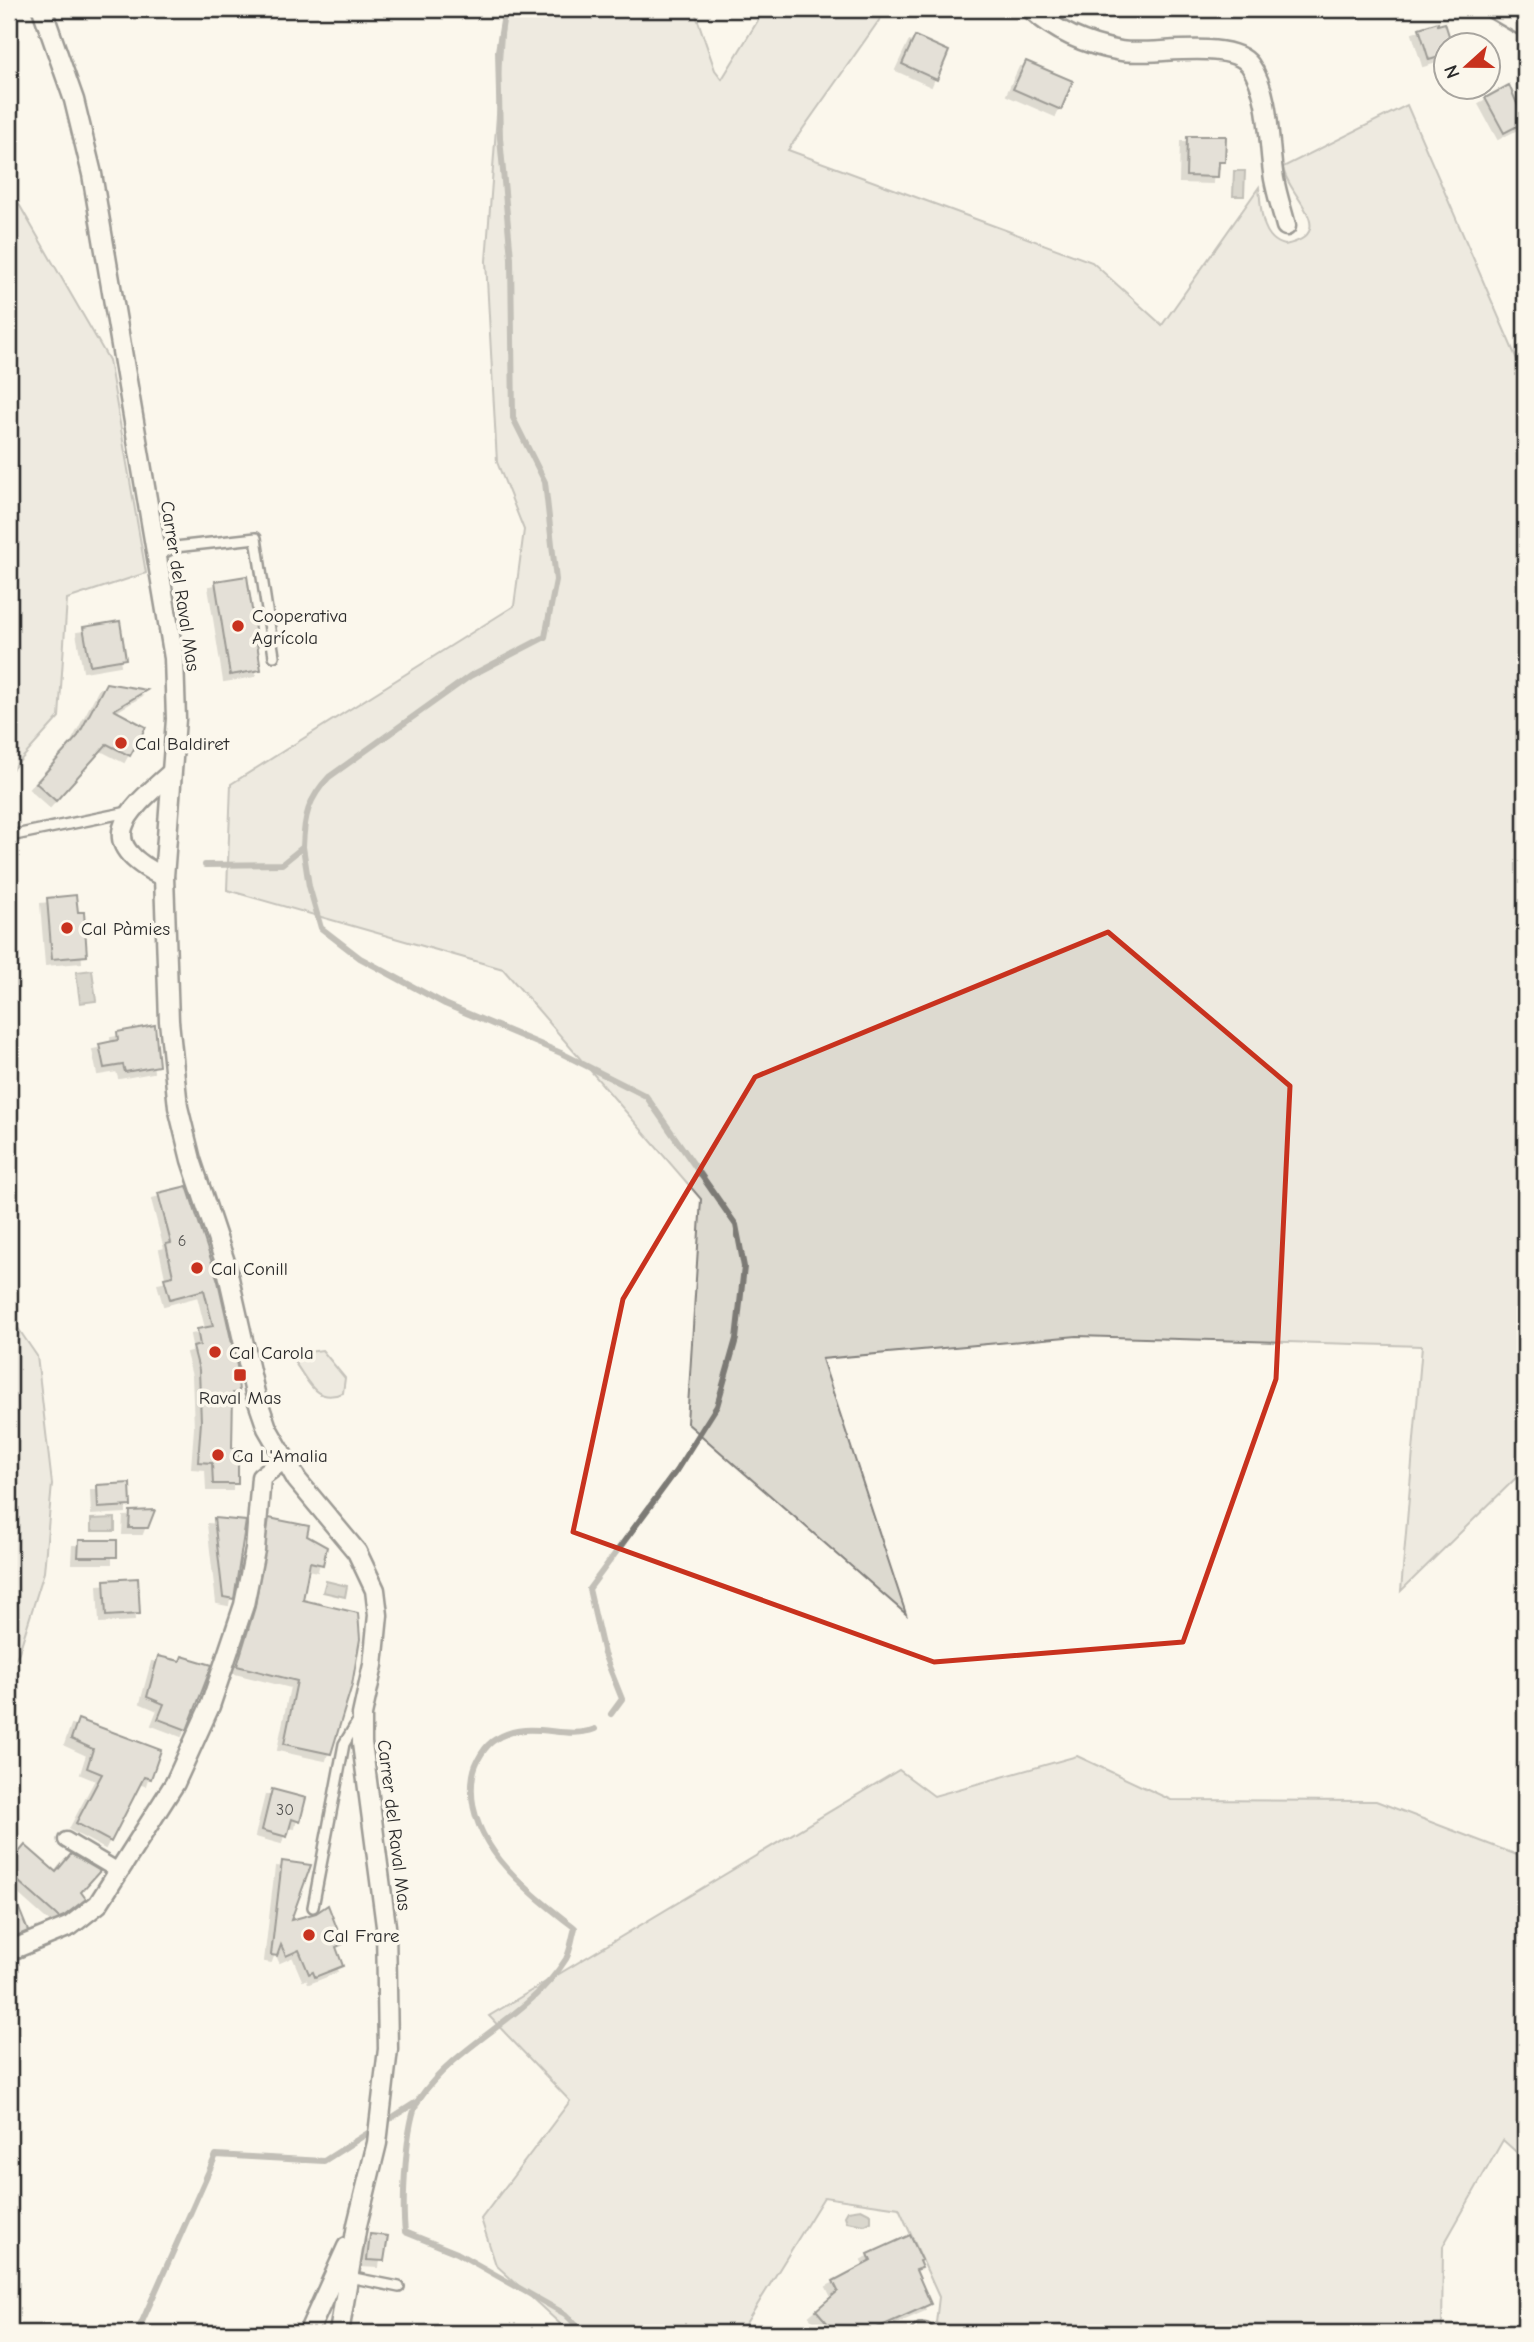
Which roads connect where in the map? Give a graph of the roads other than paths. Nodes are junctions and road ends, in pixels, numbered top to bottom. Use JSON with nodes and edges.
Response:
{"nodes":[{"id":1,"x":42,"y":9,"type":"edge"},
{"id":2,"x":1031,"y":9,"type":"edge"},
{"id":3,"x":1494,"y":9,"type":"edge"},
{"id":4,"x":1525,"y":27,"type":"edge"},
{"id":5,"x":1286,"y":226,"type":"dead end"},
{"id":6,"x":157,"y":556,"type":"junction"},
{"id":7,"x":274,"y":656,"type":"dead end"},
{"id":8,"x":171,"y":774,"type":"junction"},
{"id":9,"x":128,"y":813,"type":"junction"},
{"id":10,"x":10,"y":836,"type":"edge"},
{"id":11,"x":164,"y":877,"type":"junction"},
{"id":12,"x":283,"y":1460,"type":"junction"},
{"id":13,"x":362,"y":1714,"type":"junction"},
{"id":14,"x":66,"y":1840,"type":"dead end"},
{"id":15,"x":120,"y":1872,"type":"junction"},
{"id":16,"x":313,"y":1907,"type":"dead end"},
{"id":17,"x":9,"y":1951,"type":"edge"},
{"id":18,"x":358,"y":2225,"type":"junction"},
{"id":19,"x":349,"y":2277,"type":"junction"},
{"id":20,"x":399,"y":2287,"type":"dead end"},
{"id":21,"x":308,"y":2333,"type":"edge"},
{"id":22,"x":339,"y":2333,"type":"edge"}],
"edges":[{"from":1,"to":6,"type":"street","name":"Carrer del Raval Mas"},
{"from":2,"to":5,"type":"street"},
{"from":3,"to":4,"type":"street"},
{"from":6,"to":7,"type":"lane"},
{"from":6,"to":8,"type":"street","name":"Carrer del Raval Mas"},
{"from":8,"to":9,"type":"street"},
{"from":8,"to":11,"type":"street","name":"Carrer del Raval Mas"},
{"from":9,"to":10,"type":"lane"},
{"from":9,"to":11,"type":"street"},
{"from":11,"to":12,"type":"street","name":"Carrer del Raval Mas"},
{"from":12,"to":13,"type":"street","name":"Carrer del Raval Mas"},
{"from":12,"to":15,"type":"street"},
{"from":13,"to":16,"type":"lane"},
{"from":13,"to":18,"type":"street","name":"Carrer del Raval Mas"},
{"from":14,"to":15,"type":"street"},
{"from":15,"to":17,"type":"street"},
{"from":18,"to":19,"type":"street"},
{"from":18,"to":21,"type":"street"},
{"from":19,"to":20,"type":"lane"},
{"from":19,"to":22,"type":"street"}]}
